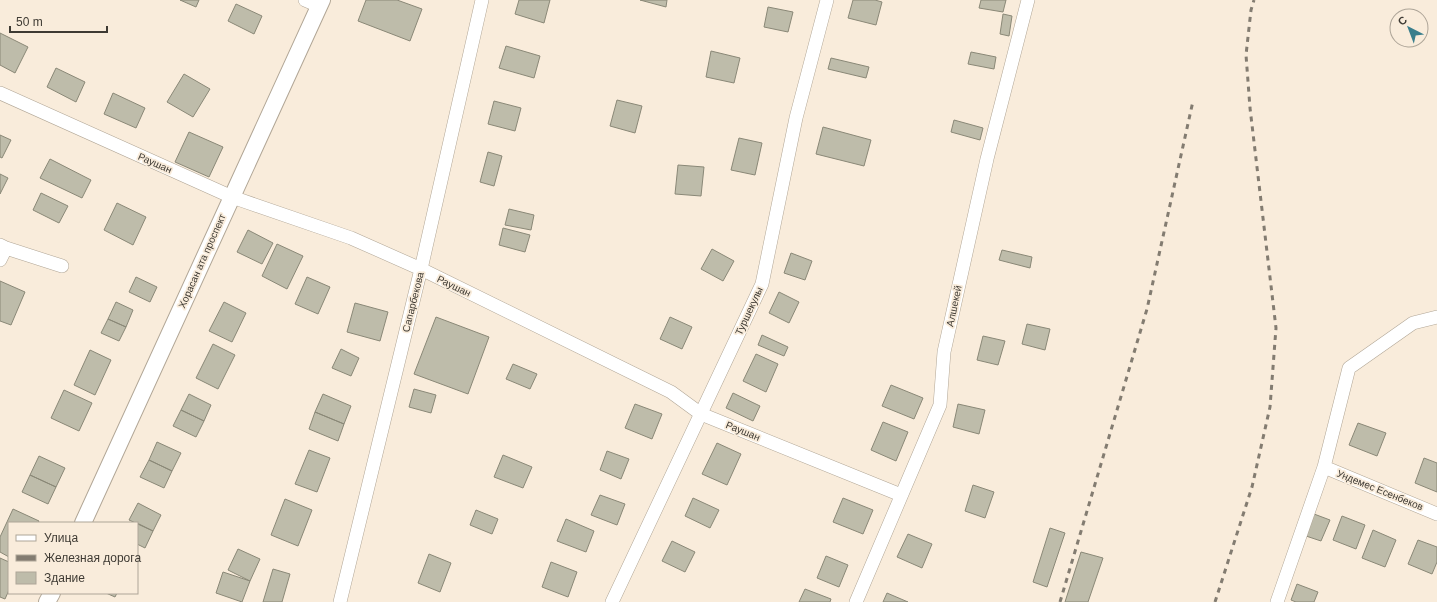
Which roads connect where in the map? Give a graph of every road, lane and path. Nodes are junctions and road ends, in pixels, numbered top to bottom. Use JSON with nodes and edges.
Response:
{"nodes":[{"id":1,"x":482,"y":0,"type":"edge"},
{"id":2,"x":827,"y":0,"type":"edge"},
{"id":3,"x":1028,"y":0,"type":"edge"},
{"id":4,"x":315,"y":2,"type":"edge"},
{"id":5,"x":0,"y":93,"type":"edge"},
{"id":6,"x":232,"y":197,"type":"junction"},
{"id":7,"x":3,"y":246,"type":"edge"},
{"id":8,"x":0,"y":260,"type":"edge"},
{"id":9,"x":62,"y":266,"type":"dead end"},
{"id":10,"x":421,"y":270,"type":"junction"},
{"id":11,"x":1437,"y":316,"type":"edge"},
{"id":12,"x":701,"y":414,"type":"junction"},
{"id":13,"x":1324,"y":467,"type":"junction"},
{"id":14,"x":901,"y":495,"type":"junction"},
{"id":15,"x":1437,"y":514,"type":"edge"},
{"id":16,"x":83,"y":522,"type":"edge"},
{"id":17,"x":340,"y":602,"type":"edge"},
{"id":18,"x":612,"y":602,"type":"edge"},
{"id":19,"x":856,"y":602,"type":"edge"},
{"id":20,"x":1277,"y":602,"type":"edge"}],
"edges":[{"from":1,"to":10,"type":"street","name":"Сапарбекова"},
{"from":2,"to":12,"type":"street","name":"Туршекулы"},
{"from":3,"to":14,"type":"street","name":"Алшекей"},
{"from":4,"to":6,"type":"main road","name":"Хорасан ата проспект"},
{"from":5,"to":6,"type":"street","name":"Раушан"},
{"from":6,"to":10,"type":"street","name":"Раушан"},
{"from":6,"to":16,"type":"main road","name":"Хорасан ата проспект"},
{"from":7,"to":8,"type":"street"},
{"from":7,"to":9,"type":"street"},
{"from":10,"to":12,"type":"street","name":"Раушан"},
{"from":10,"to":17,"type":"street","name":"Сапарбекова"},
{"from":11,"to":13,"type":"street"},
{"from":12,"to":14,"type":"street","name":"Раушан"},
{"from":12,"to":18,"type":"street","name":"Туршекулы"},
{"from":13,"to":15,"type":"street","name":"Ундемес Есенбеков"},
{"from":13,"to":20,"type":"street"},
{"from":14,"to":19,"type":"street","name":"Алшекей"}]}
